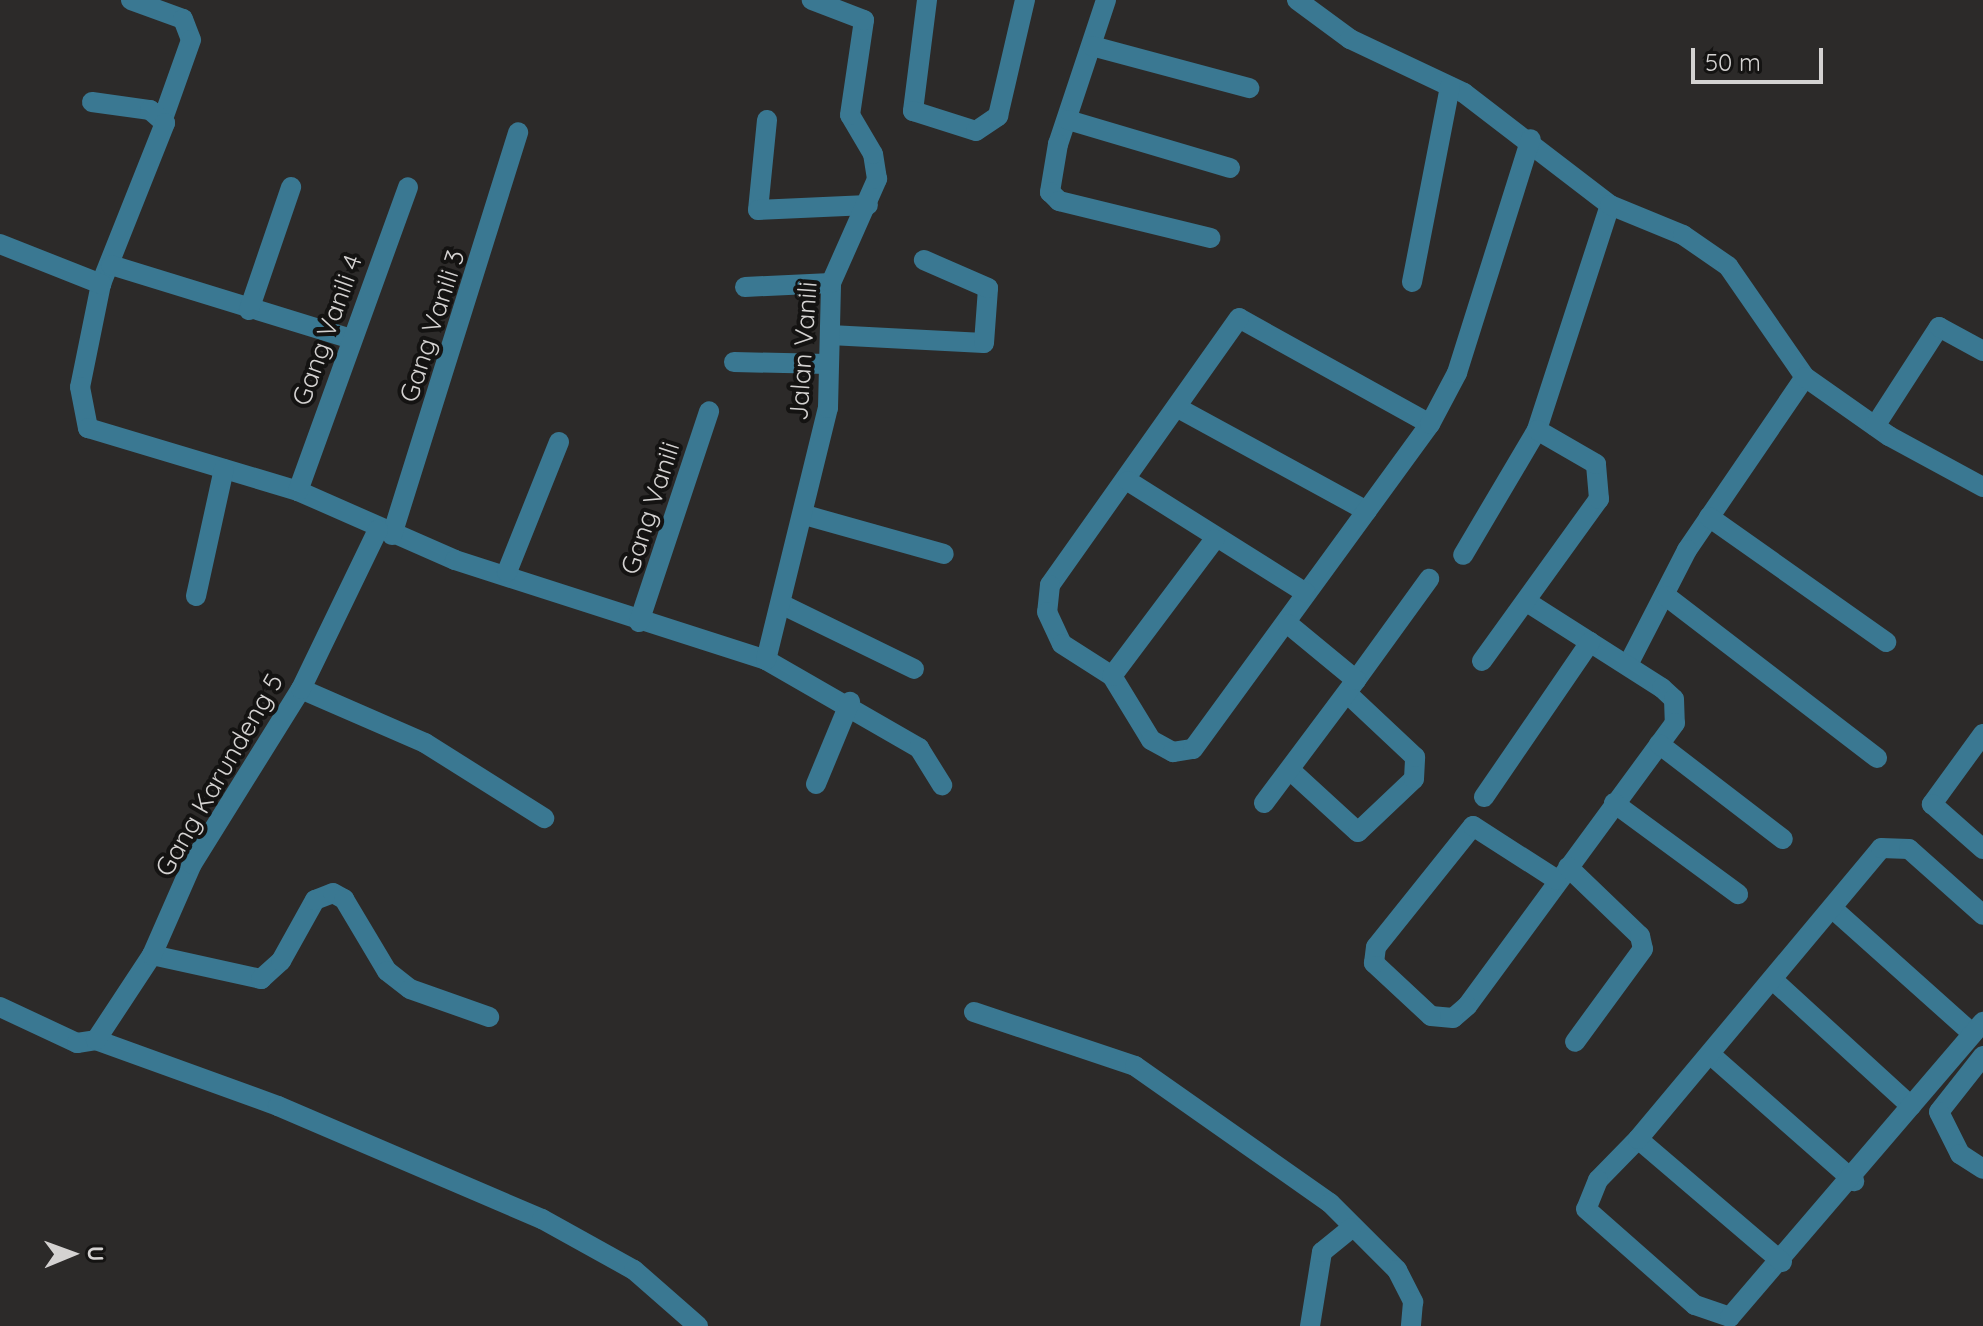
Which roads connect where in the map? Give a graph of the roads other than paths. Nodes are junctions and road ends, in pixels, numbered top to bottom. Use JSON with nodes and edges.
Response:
{"nodes":[{"id":1,"x":131,"y":0,"type":"edge"},
{"id":2,"x":812,"y":0,"type":"edge"},
{"id":3,"x":927,"y":0,"type":"edge"},
{"id":4,"x":1025,"y":0,"type":"edge"},
{"id":5,"x":1106,"y":0,"type":"edge"},
{"id":6,"x":1297,"y":0,"type":"edge"},
{"id":7,"x":1092,"y":46,"type":"junction"},
{"id":8,"x":1450,"y":87,"type":"junction"},
{"id":9,"x":1249,"y":88,"type":"dead end"},
{"id":10,"x":92,"y":102,"type":"dead end"},
{"id":11,"x":164,"y":116,"type":"junction"},
{"id":12,"x":767,"y":120,"type":"dead end"},
{"id":13,"x":1068,"y":120,"type":"junction"},
{"id":14,"x":518,"y":132,"type":"dead end"},
{"id":15,"x":1531,"y":139,"type":"junction"},
{"id":16,"x":1230,"y":168,"type":"dead end"},
{"id":17,"x":291,"y":187,"type":"dead end"},
{"id":18,"x":408,"y":187,"type":"dead end"},
{"id":19,"x":868,"y":205,"type":"junction"},
{"id":20,"x":1610,"y":205,"type":"junction"},
{"id":21,"x":1211,"y":238,"type":"dead end"},
{"id":22,"x":0,"y":244,"type":"edge"},
{"id":23,"x":924,"y":260,"type":"dead end"},
{"id":24,"x":111,"y":265,"type":"junction"},
{"id":25,"x":1412,"y":282,"type":"dead end"},
{"id":26,"x":831,"y":283,"type":"junction"},
{"id":27,"x":101,"y":284,"type":"junction"},
{"id":28,"x":745,"y":287,"type":"dead end"},
{"id":29,"x":249,"y":310,"type":"junction"},
{"id":30,"x":830,"y":335,"type":"junction"},
{"id":31,"x":349,"y":338,"type":"junction"},
{"id":32,"x":1983,"y":351,"type":"edge"},
{"id":33,"x":734,"y":362,"type":"dead end"},
{"id":34,"x":828,"y":364,"type":"junction"},
{"id":35,"x":1805,"y":377,"type":"junction"},
{"id":36,"x":1178,"y":408,"type":"junction"},
{"id":37,"x":709,"y":411,"type":"dead end"},
{"id":38,"x":1430,"y":424,"type":"junction"},
{"id":39,"x":1875,"y":426,"type":"junction"},
{"id":40,"x":1537,"y":430,"type":"junction"},
{"id":41,"x":559,"y":442,"type":"dead end"},
{"id":42,"x":224,"y":469,"type":"junction"},
{"id":43,"x":1128,"y":481,"type":"junction"},
{"id":44,"x":1983,"y":487,"type":"edge"},
{"id":45,"x":298,"y":491,"type":"junction"},
{"id":46,"x":1367,"y":511,"type":"junction"},
{"id":47,"x":805,"y":515,"type":"junction"},
{"id":48,"x":1709,"y":517,"type":"junction"},
{"id":49,"x":385,"y":533,"type":"junction"},
{"id":50,"x":1215,"y":539,"type":"junction"},
{"id":51,"x":944,"y":554,"type":"dead end"},
{"id":52,"x":1463,"y":555,"type":"dead end"},
{"id":53,"x":507,"y":572,"type":"junction"},
{"id":54,"x":1429,"y":579,"type":"dead end"},
{"id":55,"x":1306,"y":593,"type":"junction"},
{"id":56,"x":196,"y":596,"type":"dead end"},
{"id":57,"x":1666,"y":596,"type":"junction"},
{"id":58,"x":1527,"y":602,"type":"junction"},
{"id":59,"x":781,"y":604,"type":"junction"},
{"id":60,"x":639,"y":622,"type":"junction"},
{"id":61,"x":1288,"y":624,"type":"junction"},
{"id":62,"x":1590,"y":642,"type":"junction"},
{"id":63,"x":1886,"y":642,"type":"dead end"},
{"id":64,"x":766,"y":660,"type":"junction"},
{"id":65,"x":1482,"y":661,"type":"dead end"},
{"id":66,"x":1628,"y":665,"type":"junction"},
{"id":67,"x":914,"y":669,"type":"dead end"},
{"id":68,"x":1112,"y":676,"type":"junction"},
{"id":69,"x":1353,"y":687,"type":"junction"},
{"id":70,"x":301,"y":689,"type":"junction"},
{"id":71,"x":850,"y":702,"type":"junction"},
{"id":72,"x":1983,"y":734,"type":"edge"},
{"id":73,"x":1659,"y":744,"type":"junction"},
{"id":74,"x":1877,"y":758,"type":"dead end"},
{"id":75,"x":1290,"y":770,"type":"junction"},
{"id":76,"x":816,"y":784,"type":"dead end"},
{"id":77,"x":942,"y":785,"type":"dead end"},
{"id":78,"x":1484,"y":797,"type":"dead end"},
{"id":79,"x":1264,"y":803,"type":"dead end"},
{"id":80,"x":1614,"y":803,"type":"junction"},
{"id":81,"x":544,"y":818,"type":"dead end"},
{"id":82,"x":1783,"y":839,"type":"dead end"},
{"id":83,"x":1983,"y":849,"type":"edge"},
{"id":84,"x":1563,"y":873,"type":"junction"},
{"id":85,"x":1738,"y":894,"type":"dead end"},
{"id":86,"x":1832,"y":908,"type":"junction"},
{"id":87,"x":1983,"y":915,"type":"edge"},
{"id":88,"x":152,"y":955,"type":"junction"},
{"id":89,"x":1773,"y":980,"type":"junction"},
{"id":90,"x":2,"y":1012,"type":"edge"},
{"id":91,"x":974,"y":1012,"type":"dead end"},
{"id":92,"x":489,"y":1017,"type":"dead end"},
{"id":93,"x":1978,"y":1027,"type":"edge"},
{"id":94,"x":96,"y":1040,"type":"junction"},
{"id":95,"x":1575,"y":1042,"type":"dead end"},
{"id":96,"x":1711,"y":1055,"type":"junction"},
{"id":97,"x":1983,"y":1056,"type":"edge"},
{"id":98,"x":1911,"y":1106,"type":"junction"},
{"id":99,"x":1638,"y":1139,"type":"junction"},
{"id":100,"x":1983,"y":1169,"type":"edge"},
{"id":101,"x":1854,"y":1181,"type":"junction"},
{"id":102,"x":1352,"y":1228,"type":"junction"},
{"id":103,"x":1782,"y":1262,"type":"junction"},
{"id":104,"x":698,"y":1326,"type":"edge"},
{"id":105,"x":1310,"y":1326,"type":"edge"},
{"id":106,"x":1411,"y":1326,"type":"edge"}],
"edges":[{"from":1,"to":11,"type":"street"},
{"from":2,"to":19,"type":"street","name":"Jalan Vanili"},
{"from":3,"to":4,"type":"street"},
{"from":5,"to":7,"type":"street"},
{"from":6,"to":8,"type":"street"},
{"from":7,"to":9,"type":"street"},
{"from":7,"to":13,"type":"street"},
{"from":8,"to":15,"type":"street"},
{"from":8,"to":25,"type":"street"},
{"from":10,"to":11,"type":"street"},
{"from":11,"to":24,"type":"street"},
{"from":12,"to":19,"type":"street"},
{"from":13,"to":16,"type":"street"},
{"from":13,"to":21,"type":"street"},
{"from":14,"to":49,"type":"street","name":"Gang Vanili 3"},
{"from":15,"to":20,"type":"street"},
{"from":15,"to":38,"type":"street"},
{"from":17,"to":29,"type":"street"},
{"from":18,"to":31,"type":"street","name":"Gang Vanili 4"},
{"from":19,"to":26,"type":"street","name":"Jalan Vanili"},
{"from":20,"to":35,"type":"street"},
{"from":20,"to":40,"type":"street"},
{"from":22,"to":27,"type":"street"},
{"from":23,"to":30,"type":"street"},
{"from":24,"to":27,"type":"street"},
{"from":24,"to":29,"type":"street"},
{"from":26,"to":28,"type":"street"},
{"from":26,"to":30,"type":"street","name":"Jalan Vanili"},
{"from":27,"to":42,"type":"street"},
{"from":29,"to":31,"type":"street"},
{"from":30,"to":34,"type":"street","name":"Jalan Vanili"},
{"from":31,"to":45,"type":"street","name":"Gang Vanili 4"},
{"from":32,"to":39,"type":"street"},
{"from":33,"to":34,"type":"street"},
{"from":34,"to":47,"type":"street","name":"Jalan Vanili"},
{"from":35,"to":39,"type":"street"},
{"from":35,"to":48,"type":"street"},
{"from":36,"to":38,"type":"street"},
{"from":36,"to":43,"type":"street"},
{"from":36,"to":46,"type":"street"},
{"from":37,"to":60,"type":"street","name":"Gang Vanili"},
{"from":38,"to":46,"type":"street"},
{"from":39,"to":44,"type":"street"},
{"from":40,"to":52,"type":"street"},
{"from":40,"to":58,"type":"street"},
{"from":41,"to":53,"type":"street"},
{"from":42,"to":45,"type":"street"},
{"from":42,"to":56,"type":"street"},
{"from":43,"to":50,"type":"street"},
{"from":43,"to":68,"type":"street"},
{"from":45,"to":49,"type":"street"},
{"from":46,"to":55,"type":"street"},
{"from":47,"to":51,"type":"street"},
{"from":47,"to":59,"type":"street","name":"Jalan Vanili"},
{"from":48,"to":57,"type":"street"},
{"from":48,"to":63,"type":"street"},
{"from":49,"to":53,"type":"street"},
{"from":49,"to":70,"type":"street","name":"Gang Karundeng 5"},
{"from":50,"to":55,"type":"street"},
{"from":50,"to":68,"type":"street"},
{"from":53,"to":60,"type":"street"},
{"from":54,"to":69,"type":"street"},
{"from":55,"to":61,"type":"street"},
{"from":57,"to":66,"type":"street"},
{"from":57,"to":74,"type":"street"},
{"from":58,"to":62,"type":"street"},
{"from":58,"to":65,"type":"street"},
{"from":59,"to":64,"type":"street","name":"Jalan Vanili"},
{"from":59,"to":67,"type":"street"},
{"from":60,"to":64,"type":"street"},
{"from":61,"to":68,"type":"street"},
{"from":61,"to":69,"type":"street"},
{"from":62,"to":66,"type":"street"},
{"from":62,"to":78,"type":"street"},
{"from":64,"to":71,"type":"street"},
{"from":66,"to":73,"type":"street"},
{"from":69,"to":75,"type":"street"},
{"from":69,"to":75,"type":"street"},
{"from":70,"to":81,"type":"street"},
{"from":70,"to":88,"type":"street","name":"Gang Karundeng 5"},
{"from":71,"to":76,"type":"street"},
{"from":71,"to":77,"type":"street"},
{"from":72,"to":83,"type":"street"},
{"from":73,"to":80,"type":"street"},
{"from":73,"to":82,"type":"street"},
{"from":75,"to":79,"type":"street"},
{"from":80,"to":84,"type":"street"},
{"from":80,"to":85,"type":"street"},
{"from":84,"to":84,"type":"street"},
{"from":84,"to":95,"type":"street"},
{"from":86,"to":87,"type":"street"},
{"from":86,"to":89,"type":"street"},
{"from":86,"to":93,"type":"street"},
{"from":88,"to":92,"type":"street"},
{"from":88,"to":94,"type":"street","name":"Gang Karundeng 5"},
{"from":89,"to":96,"type":"street"},
{"from":89,"to":98,"type":"street"},
{"from":90,"to":94,"type":"street"},
{"from":91,"to":102,"type":"street"},
{"from":93,"to":98,"type":"street"},
{"from":94,"to":104,"type":"street"},
{"from":96,"to":99,"type":"street"},
{"from":96,"to":101,"type":"street"},
{"from":97,"to":100,"type":"street"},
{"from":98,"to":101,"type":"street"},
{"from":99,"to":103,"type":"street"},
{"from":99,"to":103,"type":"street"},
{"from":101,"to":103,"type":"street"},
{"from":102,"to":105,"type":"street"},
{"from":102,"to":106,"type":"street"}]}
